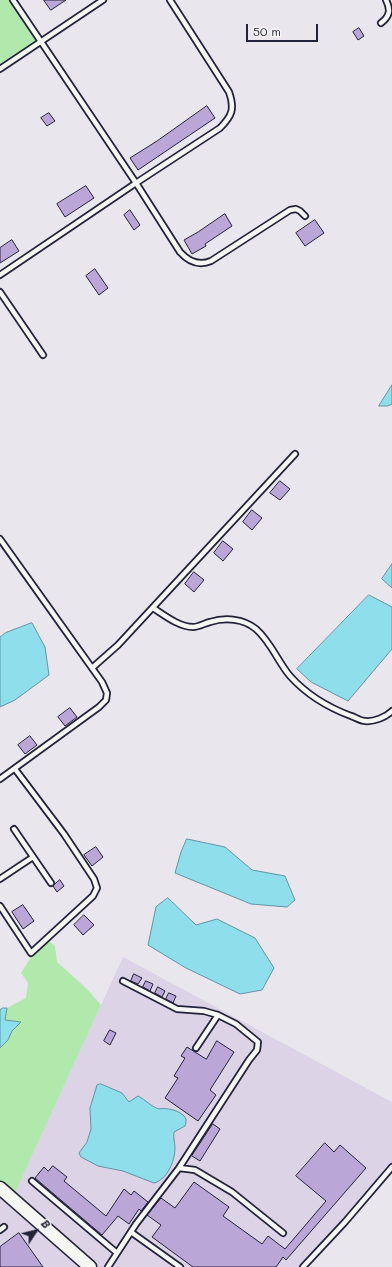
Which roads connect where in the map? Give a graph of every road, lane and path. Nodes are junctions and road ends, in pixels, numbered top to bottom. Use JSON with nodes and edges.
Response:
{"nodes":[{"id":1,"x":13,"y":0,"type":"edge"},
{"id":2,"x":104,"y":0,"type":"edge"},
{"id":3,"x":170,"y":0,"type":"edge"},
{"id":4,"x":386,"y":0,"type":"edge"},
{"id":5,"x":381,"y":23,"type":"dead end"},
{"id":6,"x":41,"y":41,"type":"junction"},
{"id":7,"x":0,"y":69,"type":"edge"},
{"id":8,"x":136,"y":183,"type":"junction"},
{"id":9,"x":304,"y":216,"type":"dead end"},
{"id":10,"x":0,"y":275,"type":"edge"},
{"id":11,"x":0,"y":292,"type":"edge"},
{"id":12,"x":43,"y":356,"type":"dead end"},
{"id":13,"x":295,"y":454,"type":"dead end"},
{"id":14,"x":0,"y":539,"type":"edge"},
{"id":15,"x":2,"y":545,"type":"edge"},
{"id":16,"x":152,"y":608,"type":"junction"},
{"id":17,"x":92,"y":668,"type":"junction"},
{"id":18,"x":392,"y":710,"type":"edge"},
{"id":19,"x":15,"y":769,"type":"junction"},
{"id":20,"x":0,"y":779,"type":"edge"},
{"id":21,"x":14,"y":829,"type":"dead end"},
{"id":22,"x":33,"y":857,"type":"junction"},
{"id":23,"x":0,"y":879,"type":"edge"},
{"id":24,"x":51,"y":883,"type":"dead end"},
{"id":25,"x":0,"y":906,"type":"edge"},
{"id":26,"x":123,"y":982,"type":"dead end"},
{"id":27,"x":218,"y":1015,"type":"junction"},
{"id":28,"x":196,"y":1048,"type":"dead end"},
{"id":29,"x":392,"y":1167,"type":"edge"},
{"id":30,"x":179,"y":1168,"type":"junction"},
{"id":31,"x":32,"y":1181,"type":"dead end"},
{"id":32,"x":0,"y":1188,"type":"edge"},
{"id":33,"x":131,"y":1232,"type":"junction"},
{"id":34,"x":283,"y":1233,"type":"dead end"},
{"id":35,"x":117,"y":1253,"type":"junction"},
{"id":36,"x":90,"y":1267,"type":"edge"},
{"id":37,"x":108,"y":1267,"type":"edge"},
{"id":38,"x":180,"y":1267,"type":"edge"},
{"id":39,"x":303,"y":1267,"type":"edge"}],
"edges":[{"from":1,"to":6,"type":"lane"},
{"from":2,"to":6,"type":"lane"},
{"from":3,"to":8,"type":"lane"},
{"from":4,"to":5,"type":"lane"},
{"from":6,"to":7,"type":"lane"},
{"from":6,"to":8,"type":"lane"},
{"from":8,"to":9,"type":"lane"},
{"from":8,"to":10,"type":"lane"},
{"from":11,"to":12,"type":"lane"},
{"from":13,"to":16,"type":"lane"},
{"from":14,"to":15,"type":"lane"},
{"from":15,"to":17,"type":"lane"},
{"from":16,"to":17,"type":"lane"},
{"from":16,"to":18,"type":"lane"},
{"from":17,"to":19,"type":"lane"},
{"from":19,"to":20,"type":"lane"},
{"from":19,"to":25,"type":"lane"},
{"from":21,"to":22,"type":"lane"},
{"from":22,"to":23,"type":"lane"},
{"from":22,"to":24,"type":"lane"},
{"from":26,"to":27,"type":"lane"},
{"from":27,"to":28,"type":"lane"},
{"from":27,"to":30,"type":"lane"},
{"from":29,"to":39,"type":"lane"},
{"from":30,"to":33,"type":"lane"},
{"from":30,"to":34,"type":"lane"},
{"from":31,"to":35,"type":"lane"},
{"from":32,"to":36,"type":"street"},
{"from":33,"to":35,"type":"lane"},
{"from":33,"to":38,"type":"lane"},
{"from":35,"to":37,"type":"lane"}]}
